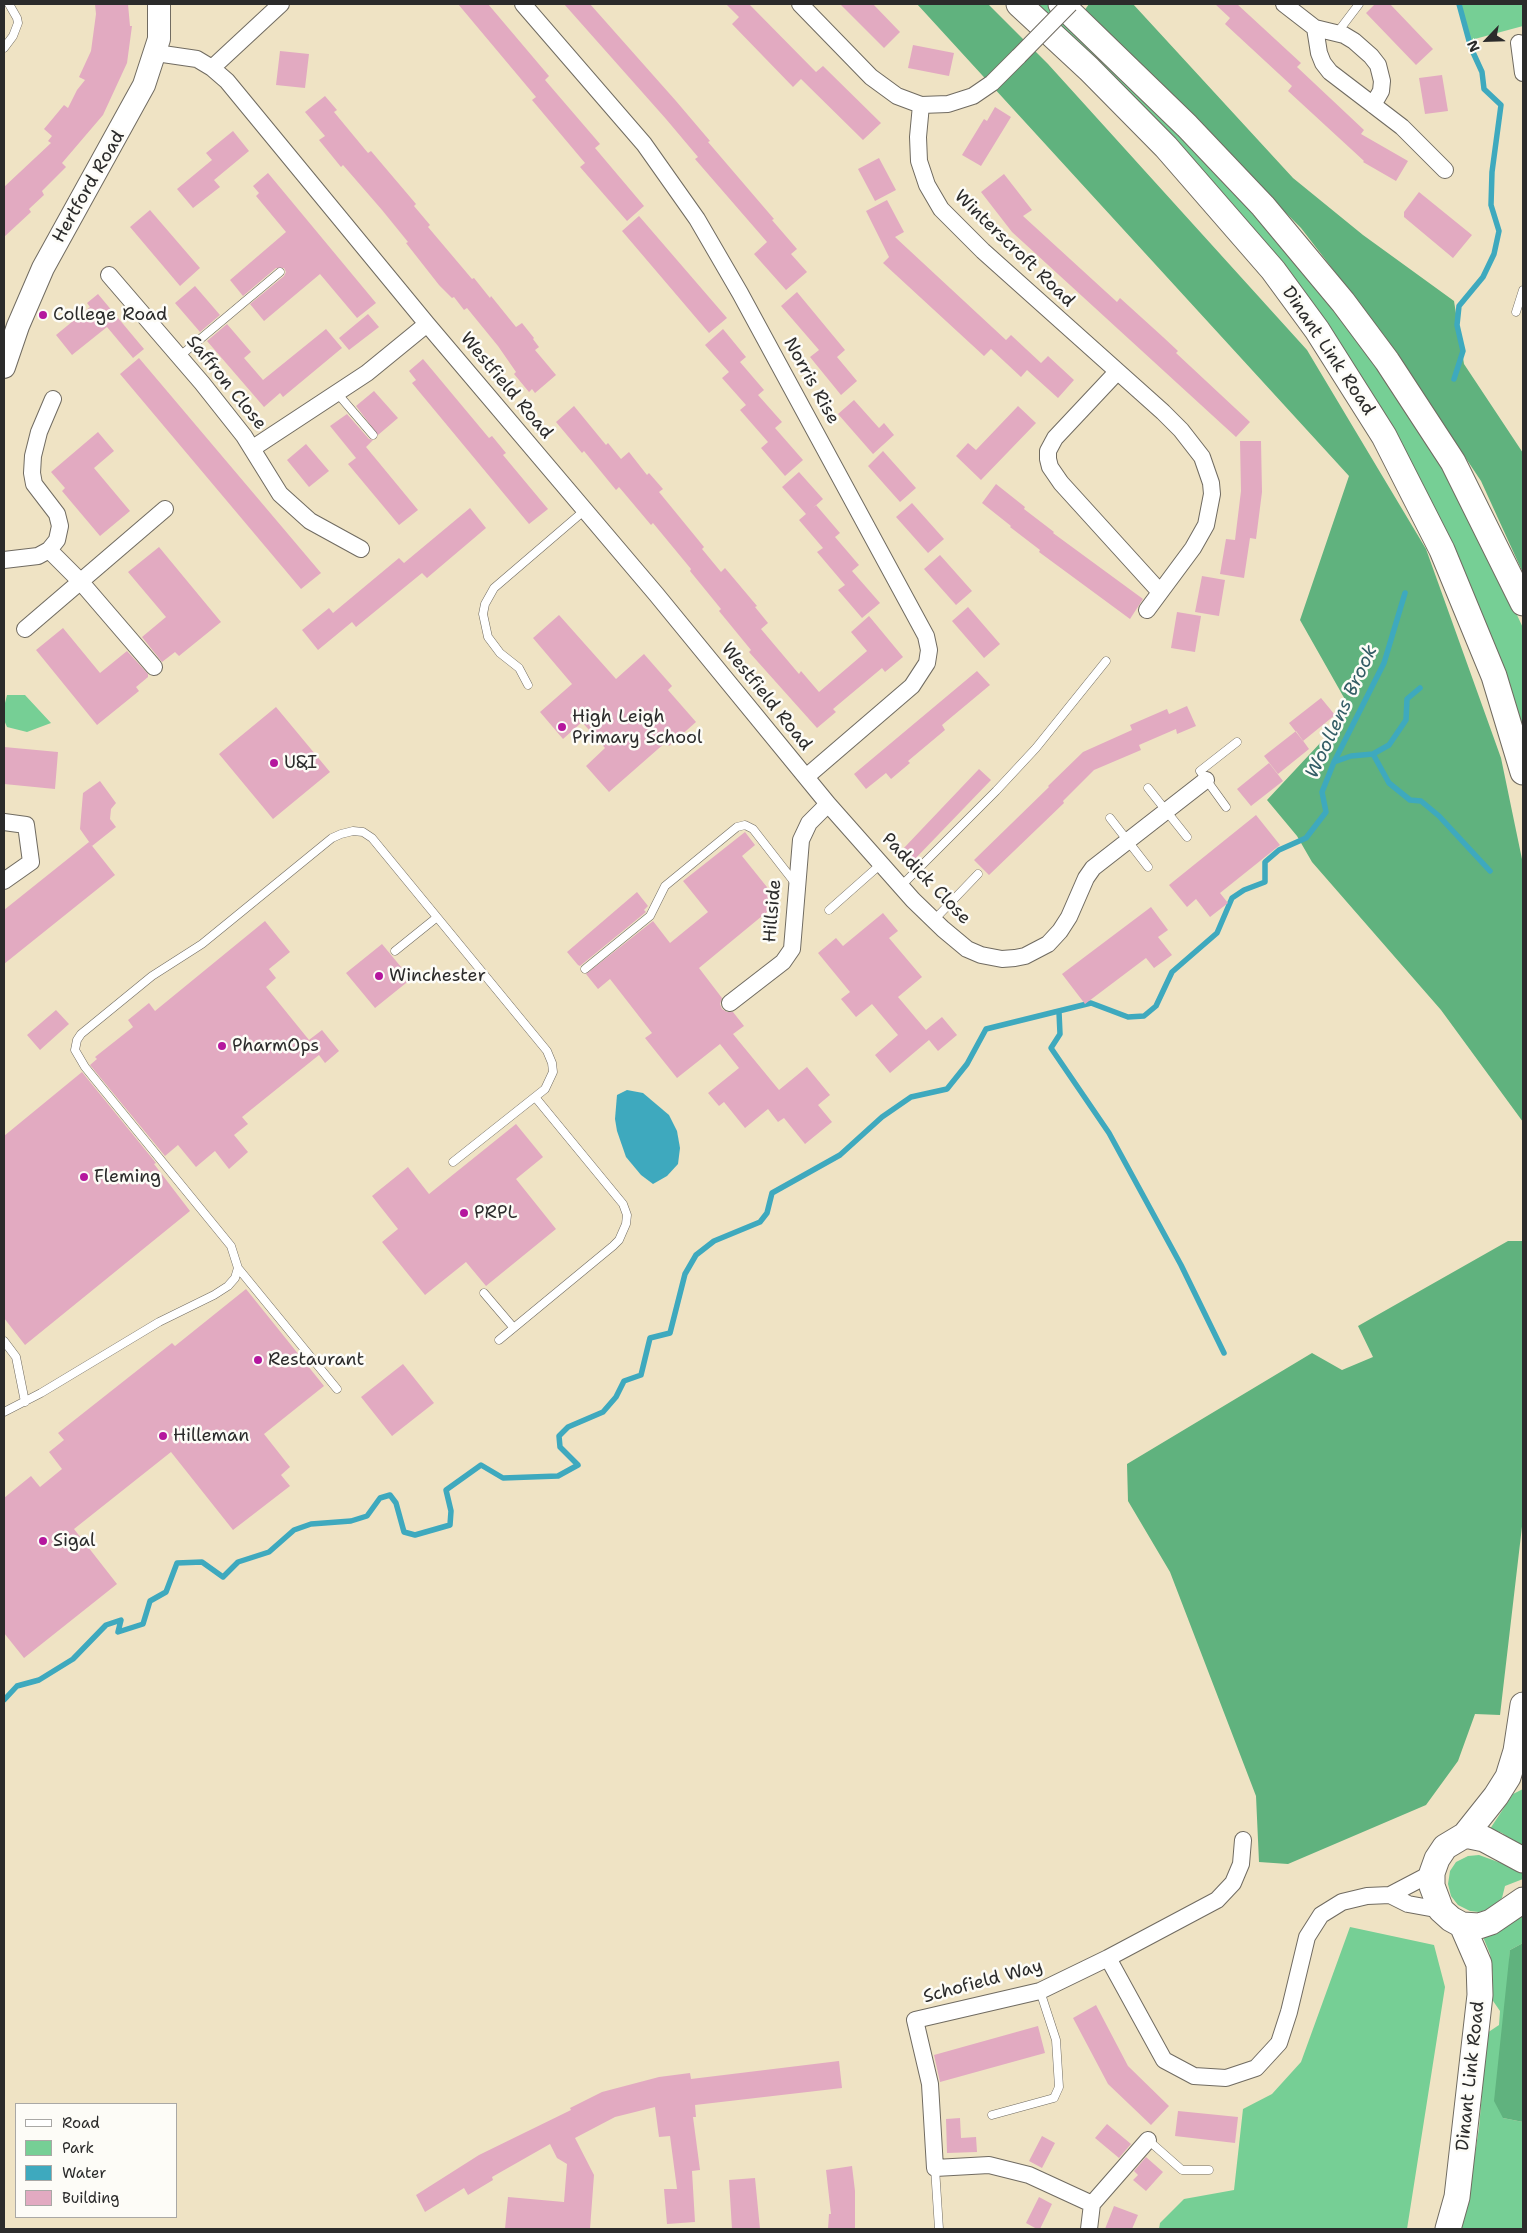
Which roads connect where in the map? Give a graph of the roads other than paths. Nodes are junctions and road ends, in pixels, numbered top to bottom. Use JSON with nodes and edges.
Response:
{"nodes":[{"id":1,"x":10,"y":4,"type":"edge"},
{"id":2,"x":159,"y":4,"type":"edge"},
{"id":3,"x":282,"y":4,"type":"edge"},
{"id":4,"x":523,"y":4,"type":"edge"},
{"id":5,"x":800,"y":4,"type":"edge"},
{"id":6,"x":1020,"y":4,"type":"edge"},
{"id":7,"x":1061,"y":4,"type":"edge"},
{"id":8,"x":1070,"y":4,"type":"edge"},
{"id":9,"x":1284,"y":4,"type":"edge"},
{"id":10,"x":1359,"y":4,"type":"edge"},
{"id":11,"x":1315,"y":28,"type":"junction"},
{"id":12,"x":1336,"y":33,"type":"junction"},
{"id":13,"x":1519,"y":43,"type":"dead end"},
{"id":14,"x":4,"y":48,"type":"edge"},
{"id":15,"x":156,"y":53,"type":"junction"},
{"id":16,"x":212,"y":68,"type":"junction"},
{"id":17,"x":1523,"y":73,"type":"edge"},
{"id":18,"x":921,"y":105,"type":"junction"},
{"id":19,"x":1373,"y":105,"type":"junction"},
{"id":20,"x":1445,"y":170,"type":"dead end"},
{"id":21,"x":280,"y":272,"type":"dead end"},
{"id":22,"x":109,"y":274,"type":"dead end"},
{"id":23,"x":1523,"y":290,"type":"edge"},
{"id":24,"x":1516,"y":312,"type":"dead end"},
{"id":25,"x":427,"y":324,"type":"junction"},
{"id":26,"x":11,"y":329,"type":"edge"},
{"id":27,"x":180,"y":356,"type":"junction"},
{"id":28,"x":4,"y":367,"type":"edge"},
{"id":29,"x":1117,"y":372,"type":"junction"},
{"id":30,"x":337,"y":393,"type":"junction"},
{"id":31,"x":53,"y":399,"type":"dead end"},
{"id":32,"x":373,"y":435,"type":"dead end"},
{"id":33,"x":253,"y":448,"type":"junction"},
{"id":34,"x":165,"y":509,"type":"dead end"},
{"id":35,"x":586,"y":510,"type":"junction"},
{"id":36,"x":361,"y":549,"type":"dead end"},
{"id":37,"x":50,"y":550,"type":"junction"},
{"id":38,"x":4,"y":560,"type":"edge"},
{"id":39,"x":80,"y":582,"type":"junction"},
{"id":40,"x":1160,"y":592,"type":"junction"},
{"id":41,"x":1523,"y":603,"type":"edge"},
{"id":42,"x":1147,"y":610,"type":"dead end"},
{"id":43,"x":24,"y":628,"type":"dead end"},
{"id":44,"x":1106,"y":661,"type":"dead end"},
{"id":45,"x":154,"y":667,"type":"dead end"},
{"id":46,"x":528,"y":685,"type":"dead end"},
{"id":47,"x":1237,"y":742,"type":"dead end"},
{"id":48,"x":1523,"y":772,"type":"edge"},
{"id":49,"x":806,"y":777,"type":"junction"},
{"id":50,"x":1206,"y":780,"type":"junction"},
{"id":51,"x":1148,"y":788,"type":"dead end"},
{"id":52,"x":828,"y":804,"type":"junction"},
{"id":53,"x":1226,"y":807,"type":"dead end"},
{"id":54,"x":1166,"y":810,"type":"junction"},
{"id":55,"x":1110,"y":818,"type":"dead end"},
{"id":56,"x":4,"y":822,"type":"edge"},
{"id":57,"x":1187,"y":837,"type":"dead end"},
{"id":58,"x":1128,"y":841,"type":"junction"},
{"id":59,"x":881,"y":864,"type":"junction"},
{"id":60,"x":1148,"y":867,"type":"dead end"},
{"id":61,"x":978,"y":874,"type":"dead end"},
{"id":62,"x":4,"y":881,"type":"edge"},
{"id":63,"x":796,"y":884,"type":"junction"},
{"id":64,"x":901,"y":886,"type":"junction"},
{"id":65,"x":829,"y":910,"type":"dead end"},
{"id":66,"x":436,"y":918,"type":"junction"},
{"id":67,"x":934,"y":920,"type":"junction"},
{"id":68,"x":395,"y":951,"type":"dead end"},
{"id":69,"x":586,"y":969,"type":"dead end"},
{"id":70,"x":730,"y":1003,"type":"dead end"},
{"id":71,"x":535,"y":1097,"type":"junction"},
{"id":72,"x":453,"y":1162,"type":"dead end"},
{"id":73,"x":238,"y":1268,"type":"junction"},
{"id":74,"x":484,"y":1293,"type":"dead end"},
{"id":75,"x":513,"y":1327,"type":"junction"},
{"id":76,"x":499,"y":1340,"type":"dead end"},
{"id":77,"x":4,"y":1341,"type":"edge"},
{"id":78,"x":337,"y":1389,"type":"dead end"},
{"id":79,"x":25,"y":1402,"type":"junction"},
{"id":80,"x":4,"y":1412,"type":"edge"},
{"id":81,"x":1523,"y":1705,"type":"edge"},
{"id":82,"x":1465,"y":1835,"type":"junction"},
{"id":83,"x":1243,"y":1840,"type":"dead end"},
{"id":84,"x":1523,"y":1860,"type":"edge"},
{"id":85,"x":1432,"y":1873,"type":"junction"},
{"id":86,"x":1390,"y":1895,"type":"junction"},
{"id":87,"x":1523,"y":1900,"type":"edge"},
{"id":88,"x":1441,"y":1910,"type":"junction"},
{"id":89,"x":1462,"y":1925,"type":"junction"},
{"id":90,"x":1108,"y":1958,"type":"junction"},
{"id":91,"x":1040,"y":1991,"type":"junction"},
{"id":92,"x":992,"y":2116,"type":"dead end"},
{"id":93,"x":1148,"y":2140,"type":"joint"},
{"id":94,"x":934,"y":2168,"type":"junction"},
{"id":95,"x":1209,"y":2170,"type":"dead end"},
{"id":96,"x":1092,"y":2204,"type":"junction"},
{"id":97,"x":939,"y":2229,"type":"edge"},
{"id":98,"x":1089,"y":2229,"type":"edge"},
{"id":99,"x":1448,"y":2229,"type":"edge"}],
"edges":[{"from":1,"to":14,"type":"lane"},
{"from":2,"to":15,"type":"main road","name":"Hertford Road"},
{"from":3,"to":16,"type":"street"},
{"from":4,"to":49,"type":"street","name":"Norris Rise"},
{"from":5,"to":18,"type":"street"},
{"from":6,"to":48,"type":"main road","name":"Dinant Link Road"},
{"from":7,"to":41,"type":"main road","name":"Dinant Link Road"},
{"from":8,"to":18,"type":"street","bridge":true},
{"from":9,"to":11,"type":"street"},
{"from":10,"to":12,"type":"lane"},
{"from":11,"to":12,"type":"street"},
{"from":11,"to":19,"type":"street"},
{"from":12,"to":19,"type":"street"},
{"from":13,"to":17,"type":"street"},
{"from":15,"to":16,"type":"street","name":"Westfield Road"},
{"from":15,"to":26,"type":"main road","name":"Hertford Road"},
{"from":16,"to":25,"type":"street","name":"Westfield Road"},
{"from":18,"to":29,"type":"street","name":"Winterscroft Road"},
{"from":19,"to":20,"type":"street"},
{"from":21,"to":27,"type":"lane"},
{"from":22,"to":27,"type":"street","name":"Saffron Close"},
{"from":23,"to":24,"type":"lane"},
{"from":25,"to":30,"type":"street","name":"Saffron Close"},
{"from":25,"to":35,"type":"street","name":"Westfield Road"},
{"from":26,"to":28,"type":"main road","name":"Hertford Road"},
{"from":27,"to":33,"type":"street","name":"Saffron Close"},
{"from":29,"to":40,"type":"street","name":"Winterscroft Road"},
{"from":29,"to":40,"type":"street"},
{"from":30,"to":32,"type":"lane"},
{"from":30,"to":33,"type":"street","name":"Saffron Close"},
{"from":31,"to":37,"type":"street"},
{"from":33,"to":36,"type":"street","name":"Saffron Close"},
{"from":34,"to":39,"type":"street"},
{"from":35,"to":46,"type":"lane"},
{"from":35,"to":49,"type":"street","name":"Westfield Road"},
{"from":37,"to":38,"type":"street"},
{"from":37,"to":39,"type":"street"},
{"from":39,"to":43,"type":"street"},
{"from":39,"to":45,"type":"street"},
{"from":40,"to":42,"type":"street","name":"Winterscroft Road"},
{"from":44,"to":64,"type":"lane"},
{"from":47,"to":50,"type":"lane"},
{"from":49,"to":52,"type":"street","name":"Paddick Close"},
{"from":50,"to":53,"type":"lane"},
{"from":50,"to":54,"type":"street","name":"Paddick Close"},
{"from":51,"to":54,"type":"lane"},
{"from":52,"to":59,"type":"street","name":"Paddick Close"},
{"from":52,"to":63,"type":"street","name":"Hillside"},
{"from":54,"to":57,"type":"lane"},
{"from":54,"to":58,"type":"street","name":"Paddick Close"},
{"from":55,"to":58,"type":"lane"},
{"from":56,"to":62,"type":"street"},
{"from":58,"to":60,"type":"lane"},
{"from":58,"to":67,"type":"street","name":"Paddick Close"},
{"from":59,"to":64,"type":"street","name":"Paddick Close"},
{"from":59,"to":65,"type":"lane"},
{"from":61,"to":67,"type":"lane"},
{"from":63,"to":69,"type":"lane"},
{"from":63,"to":70,"type":"street","name":"Hillside"},
{"from":64,"to":67,"type":"street","name":"Paddick Close"},
{"from":66,"to":68,"type":"lane"},
{"from":66,"to":71,"type":"lane"},
{"from":66,"to":73,"type":"lane"},
{"from":71,"to":72,"type":"lane"},
{"from":71,"to":75,"type":"lane"},
{"from":73,"to":78,"type":"lane"},
{"from":73,"to":79,"type":"lane"},
{"from":74,"to":75,"type":"lane"},
{"from":75,"to":76,"type":"lane"},
{"from":77,"to":79,"type":"lane"},
{"from":79,"to":80,"type":"lane"},
{"from":81,"to":82,"type":"main road"},
{"from":82,"to":84,"type":"main road"},
{"from":82,"to":85,"type":"main road"},
{"from":83,"to":90,"type":"street","name":"Schofield Way"},
{"from":85,"to":86,"type":"street"},
{"from":85,"to":88,"type":"main road"},
{"from":86,"to":88,"type":"street"},
{"from":86,"to":90,"type":"street"},
{"from":87,"to":89,"type":"main road"},
{"from":88,"to":89,"type":"main road"},
{"from":89,"to":99,"type":"main road","name":"Dinant Link Road"},
{"from":90,"to":91,"type":"street","name":"Schofield Way"},
{"from":91,"to":92,"type":"lane"},
{"from":91,"to":94,"type":"street","name":"Schofield Way"},
{"from":93,"to":95,"type":"lane"},
{"from":93,"to":96,"type":"street"},
{"from":94,"to":96,"type":"street"},
{"from":94,"to":97,"type":"lane"},
{"from":96,"to":98,"type":"street"}]}
